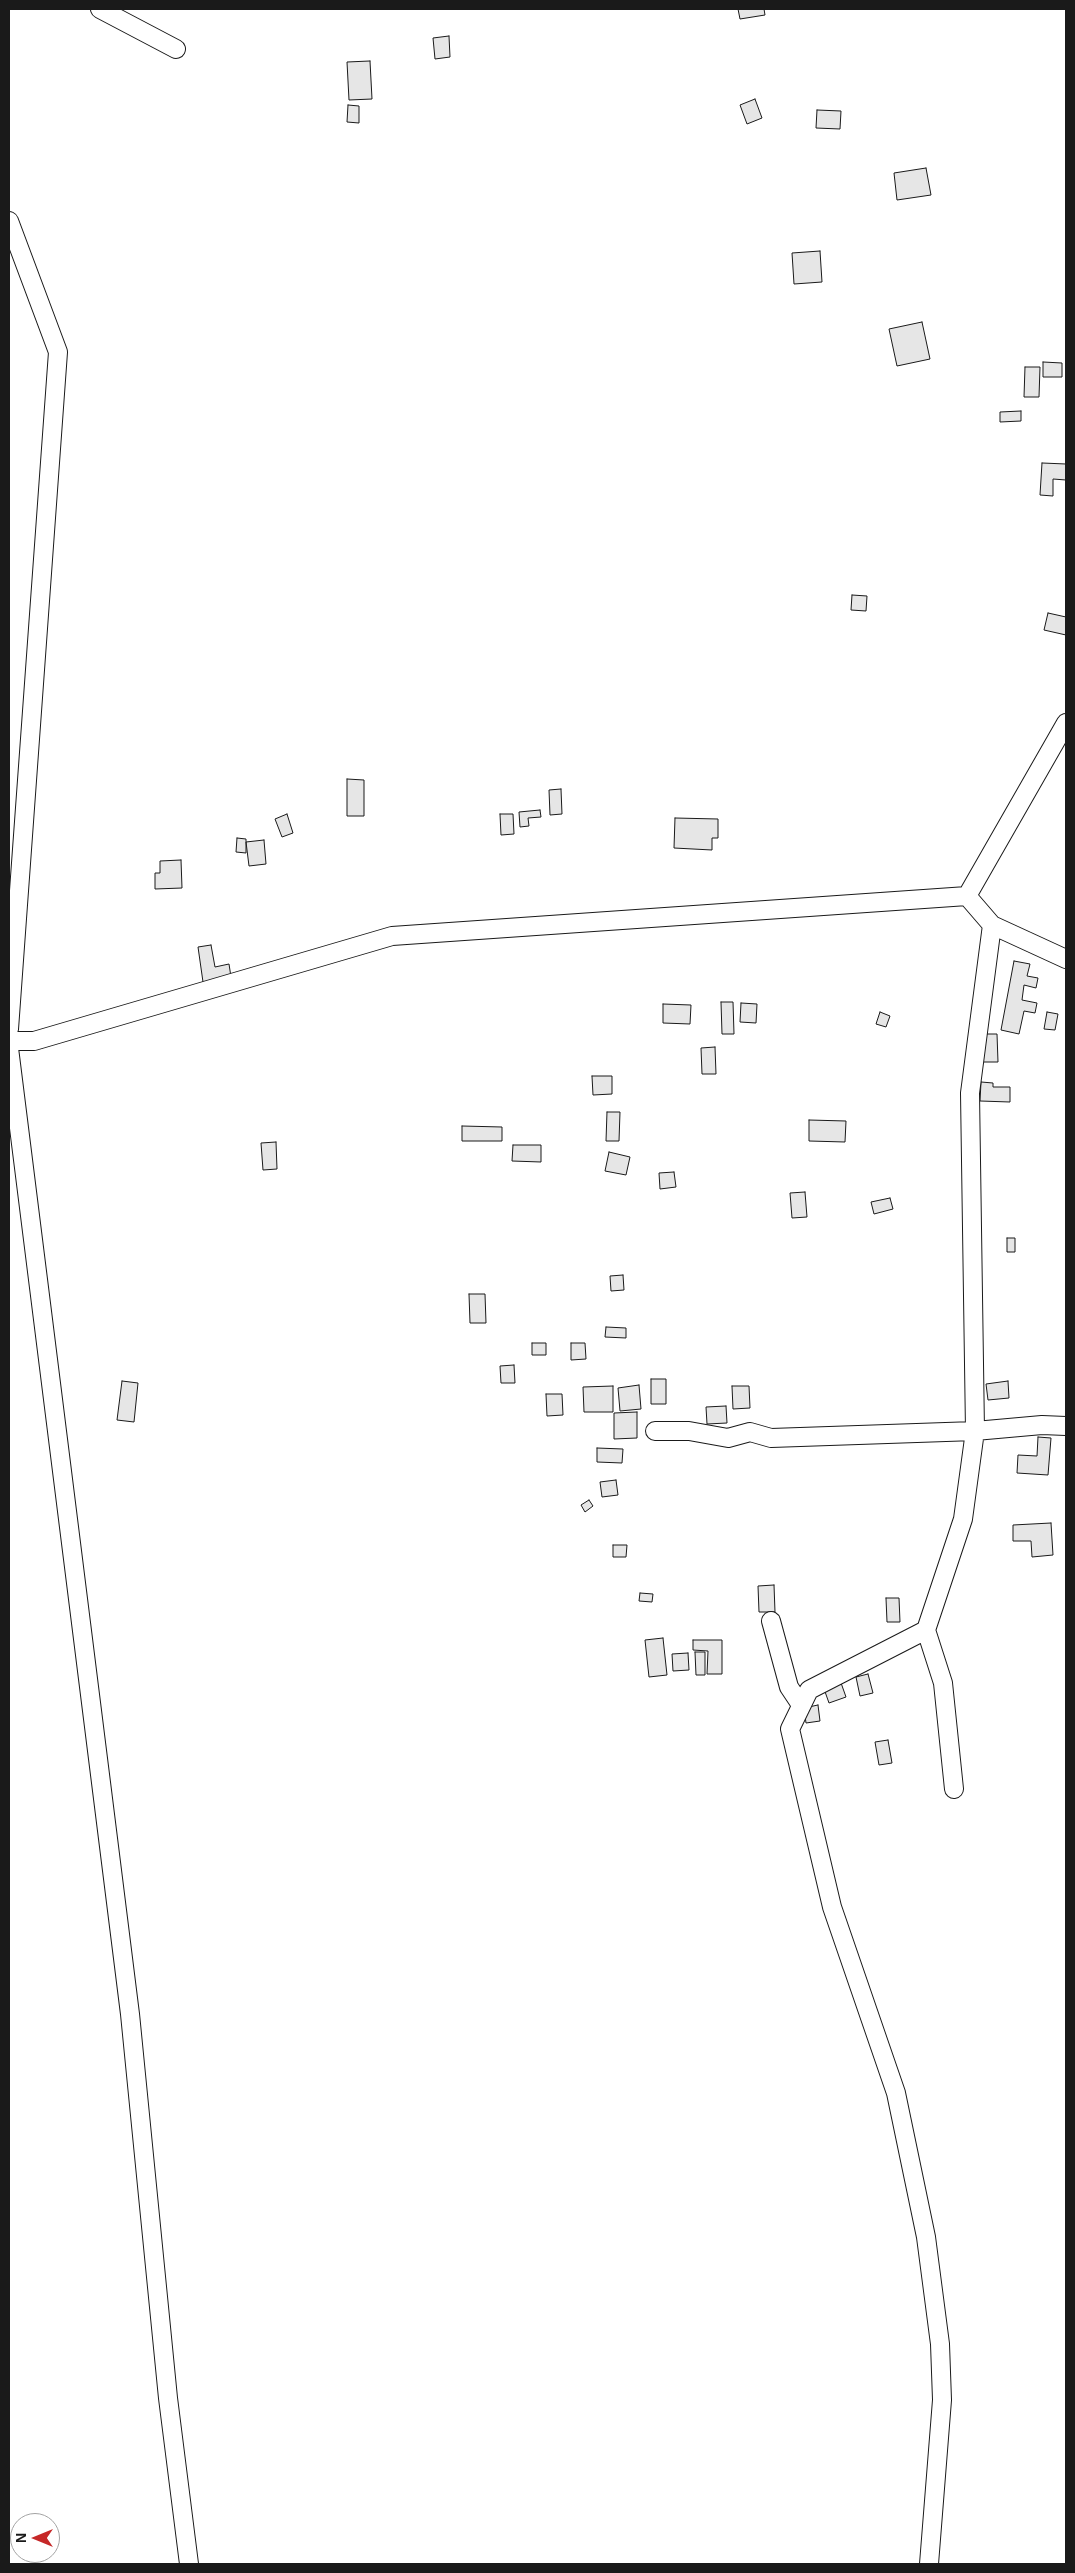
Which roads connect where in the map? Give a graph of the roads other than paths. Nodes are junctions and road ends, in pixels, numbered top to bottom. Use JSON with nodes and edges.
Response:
{"nodes":[{"id":1,"x":100,"y":9,"type":"edge"},
{"id":2,"x":176,"y":49,"type":"dead end"},
{"id":3,"x":9,"y":221,"type":"edge"},
{"id":4,"x":1066,"y":723,"type":"edge"},
{"id":5,"x":967,"y":896,"type":"junction"},
{"id":6,"x":992,"y":925,"type":"junction"},
{"id":7,"x":1066,"y":959,"type":"edge"},
{"id":8,"x":9,"y":1029,"type":"edge"},
{"id":9,"x":9,"y":1041,"type":"edge"},
{"id":10,"x":9,"y":1048,"type":"edge"},
{"id":11,"x":1066,"y":1426,"type":"edge"},
{"id":12,"x":655,"y":1431,"type":"dead end"},
{"id":13,"x":975,"y":1431,"type":"junction"},
{"id":14,"x":771,"y":1621,"type":"dead end"},
{"id":15,"x":926,"y":1630,"type":"junction"},
{"id":16,"x":801,"y":1706,"type":"junction"},
{"id":17,"x":954,"y":1789,"type":"dead end"},
{"id":18,"x":188,"y":2564,"type":"edge"},
{"id":19,"x":930,"y":2564,"type":"edge"}],
"edges":[{"from":1,"to":2,"type":"street"},
{"from":3,"to":8,"type":"street"},
{"from":4,"to":5,"type":"street"},
{"from":5,"to":6,"type":"street"},
{"from":5,"to":9,"type":"street"},
{"from":6,"to":7,"type":"street"},
{"from":6,"to":13,"type":"street"},
{"from":10,"to":18,"type":"street"},
{"from":11,"to":13,"type":"street"},
{"from":12,"to":13,"type":"street"},
{"from":13,"to":15,"type":"street"},
{"from":14,"to":16,"type":"street"},
{"from":15,"to":16,"type":"street"},
{"from":15,"to":17,"type":"street"},
{"from":16,"to":19,"type":"street"}]}
